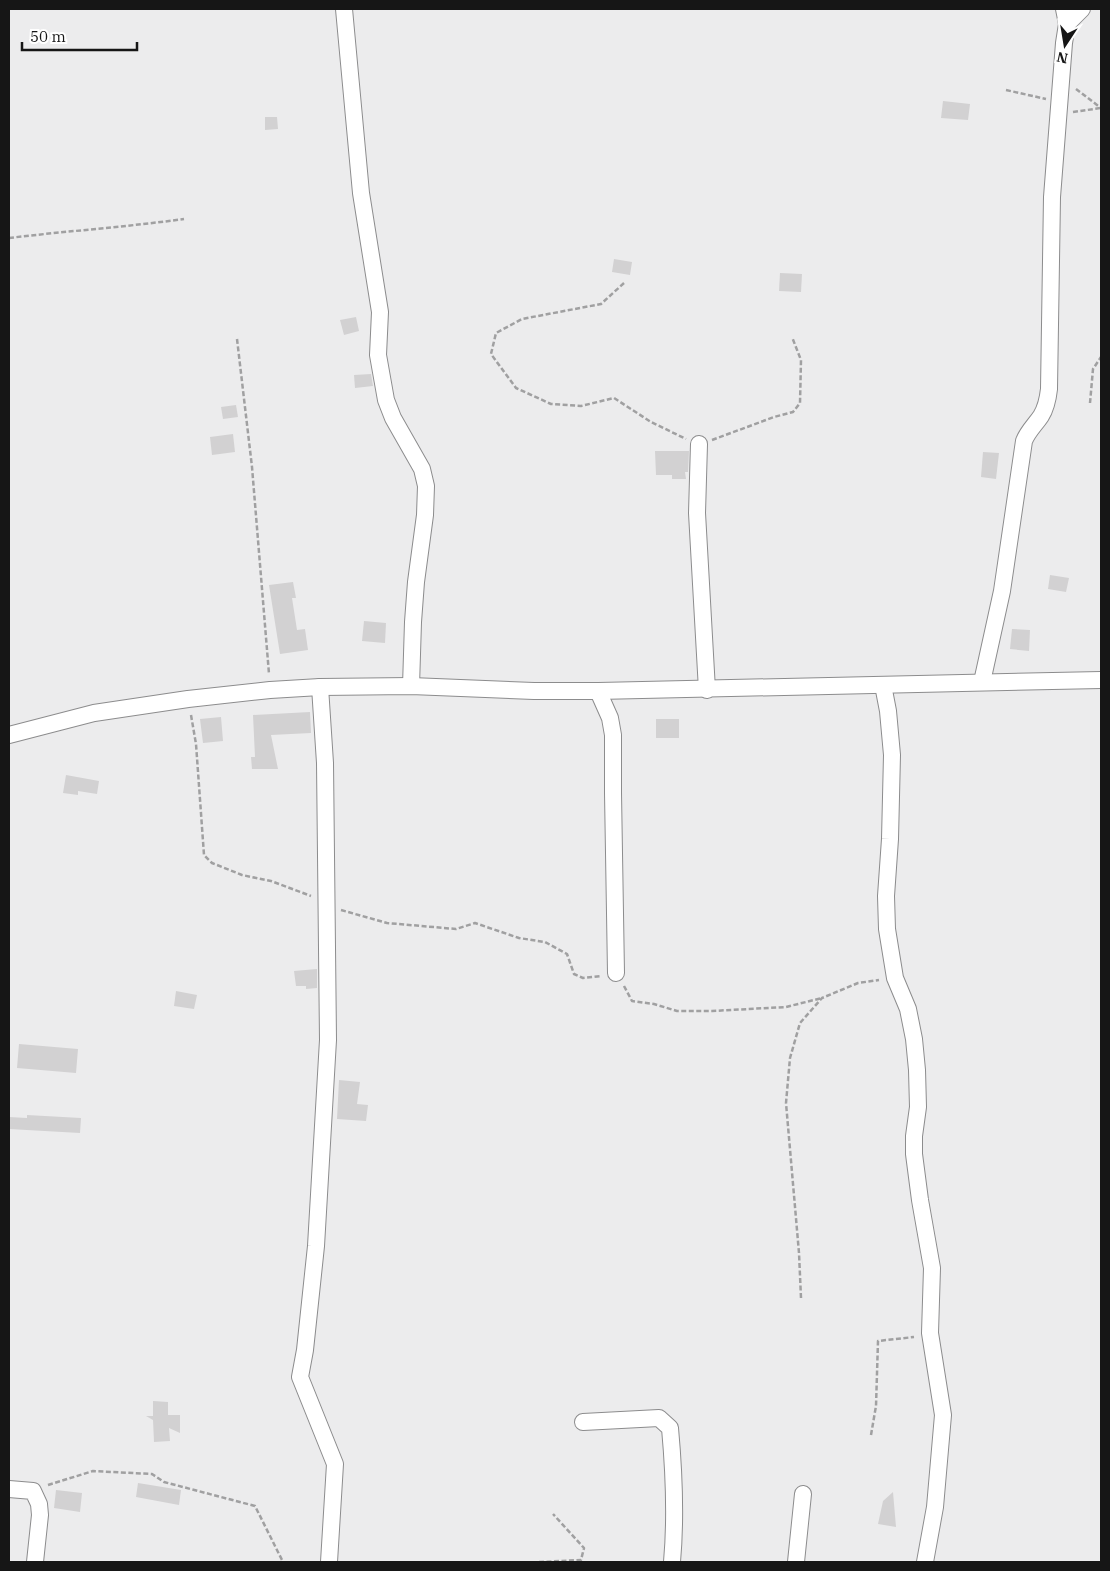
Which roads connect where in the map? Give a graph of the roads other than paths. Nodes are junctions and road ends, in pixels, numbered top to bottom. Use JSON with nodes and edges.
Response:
{"nodes":[{"id":1,"x":344,"y":9,"type":"edge"},
{"id":2,"x":1082,"y":9,"type":"edge"},
{"id":3,"x":1065,"y":16,"type":"edge"},
{"id":4,"x":699,"y":444,"type":"road end"},
{"id":5,"x":1101,"y":680,"type":"edge"},
{"id":6,"x":982,"y":682,"type":"junction"},
{"id":7,"x":883,"y":685,"type":"junction"},
{"id":8,"x":411,"y":686,"type":"junction"},
{"id":9,"x":320,"y":687,"type":"junction"},
{"id":10,"x":708,"y":690,"type":"junction"},
{"id":11,"x":598,"y":691,"type":"junction"},
{"id":12,"x":9,"y":735,"type":"edge"},
{"id":13,"x":616,"y":973,"type":"road end"},
{"id":14,"x":583,"y":1422,"type":"dead end"},
{"id":15,"x":9,"y":1488,"type":"edge"},
{"id":16,"x":803,"y":1494,"type":"dead end"},
{"id":17,"x":35,"y":1562,"type":"edge"},
{"id":18,"x":328,"y":1562,"type":"edge"},
{"id":19,"x":672,"y":1562,"type":"edge"},
{"id":20,"x":796,"y":1562,"type":"edge"},
{"id":21,"x":925,"y":1562,"type":"edge"}],
"edges":[{"from":1,"to":8,"type":"street"},
{"from":2,"to":3,"type":"street"},
{"from":3,"to":6,"type":"street"},
{"from":4,"to":10,"type":"street"},
{"from":5,"to":6,"type":"street"},
{"from":6,"to":7,"type":"street"},
{"from":7,"to":10,"type":"street"},
{"from":7,"to":21,"type":"street"},
{"from":8,"to":9,"type":"street"},
{"from":8,"to":11,"type":"street"},
{"from":9,"to":12,"type":"street"},
{"from":9,"to":18,"type":"street"},
{"from":10,"to":11,"type":"street"},
{"from":11,"to":13,"type":"street"},
{"from":14,"to":19,"type":"street"},
{"from":15,"to":17,"type":"street"},
{"from":16,"to":20,"type":"street"}]}
